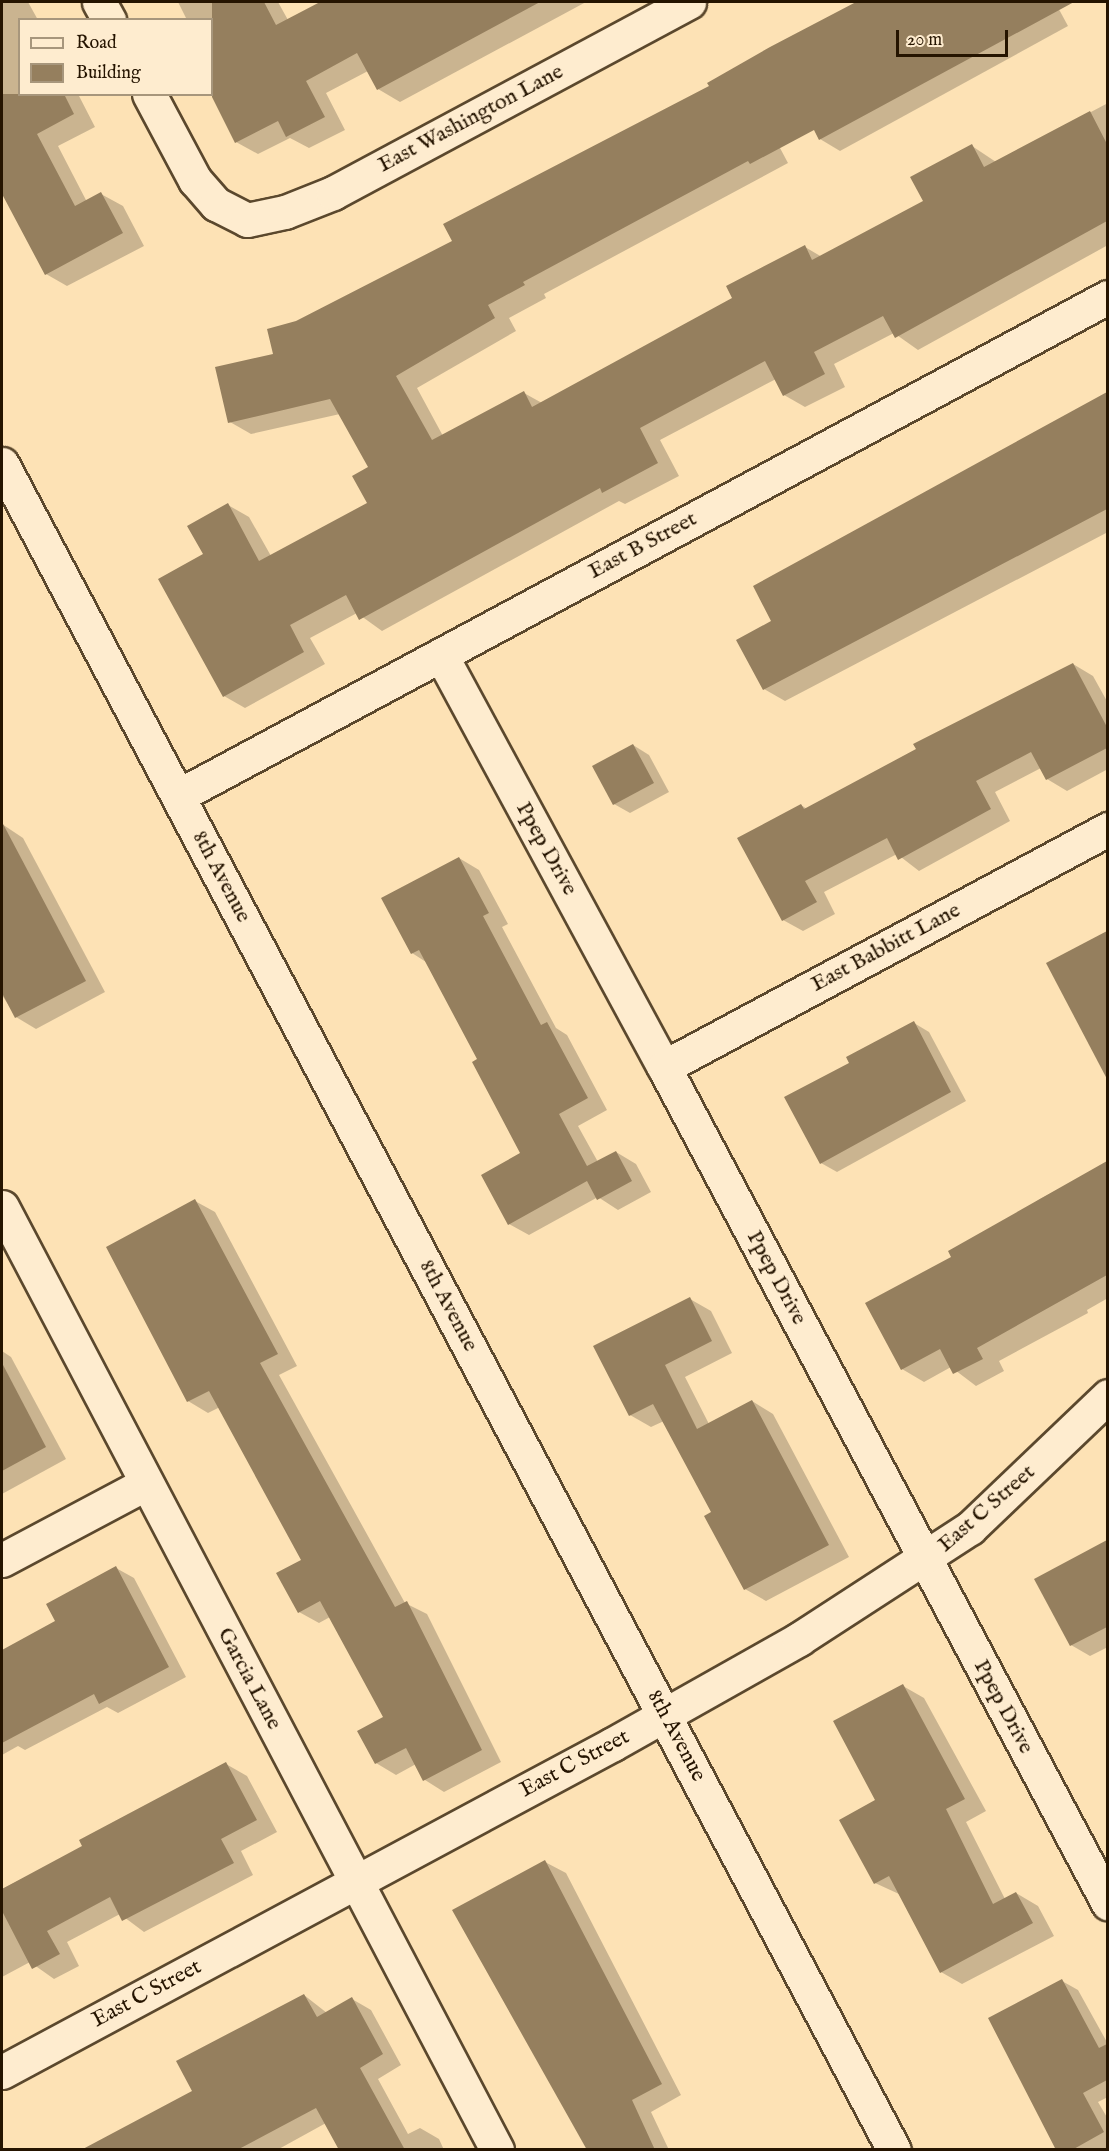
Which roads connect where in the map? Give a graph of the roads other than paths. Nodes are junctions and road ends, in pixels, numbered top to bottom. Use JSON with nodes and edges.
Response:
{"nodes":[{"id":1,"x":99,"y":2,"type":"edge"},
{"id":2,"x":689,"y":2,"type":"edge"},
{"id":3,"x":107,"y":18,"type":"edge"},
{"id":4,"x":150,"y":96,"type":"edge"},
{"id":5,"x":1107,"y":297,"type":"edge"},
{"id":6,"x":2,"y":464,"type":"edge"},
{"id":7,"x":441,"y":655,"type":"junction"},
{"id":8,"x":178,"y":796,"type":"junction"},
{"id":9,"x":1107,"y":829,"type":"edge"},
{"id":10,"x":664,"y":1067,"type":"junction"},
{"id":11,"x":2,"y":1208,"type":"edge"},
{"id":12,"x":1107,"y":1396,"type":"edge"},
{"id":13,"x":145,"y":1484,"type":"junction"},
{"id":14,"x":2,"y":1560,"type":"edge"},
{"id":15,"x":925,"y":1561,"type":"junction"},
{"id":16,"x":666,"y":1715,"type":"junction"},
{"id":17,"x":357,"y":1883,"type":"junction"},
{"id":18,"x":1107,"y":1903,"type":"edge"},
{"id":19,"x":2,"y":2072,"type":"edge"},
{"id":20,"x":497,"y":2150,"type":"edge"},
{"id":21,"x":894,"y":2150,"type":"edge"}],
"edges":[{"from":1,"to":3,"type":"street"},
{"from":2,"to":4,"type":"street","name":"East Washington Lane"},
{"from":5,"to":7,"type":"street","name":"East B Street"},
{"from":6,"to":8,"type":"street","name":"8th Avenue"},
{"from":7,"to":8,"type":"street","name":"East B Street"},
{"from":7,"to":10,"type":"street","name":"Ppep Drive"},
{"from":8,"to":16,"type":"street","name":"8th Avenue"},
{"from":9,"to":10,"type":"street","name":"East Babbitt Lane"},
{"from":10,"to":15,"type":"street","name":"Ppep Drive"},
{"from":11,"to":13,"type":"street","name":"Garcia Lane"},
{"from":12,"to":15,"type":"street","name":"East C Street"},
{"from":13,"to":14,"type":"street"},
{"from":13,"to":17,"type":"street","name":"Garcia Lane"},
{"from":15,"to":16,"type":"street","name":"East C Street"},
{"from":15,"to":18,"type":"street","name":"Ppep Drive"},
{"from":16,"to":17,"type":"street","name":"East C Street"},
{"from":16,"to":21,"type":"street","name":"8th Avenue"},
{"from":17,"to":19,"type":"street","name":"East C Street"},
{"from":17,"to":20,"type":"street","name":"Garcia Lane"}]}
